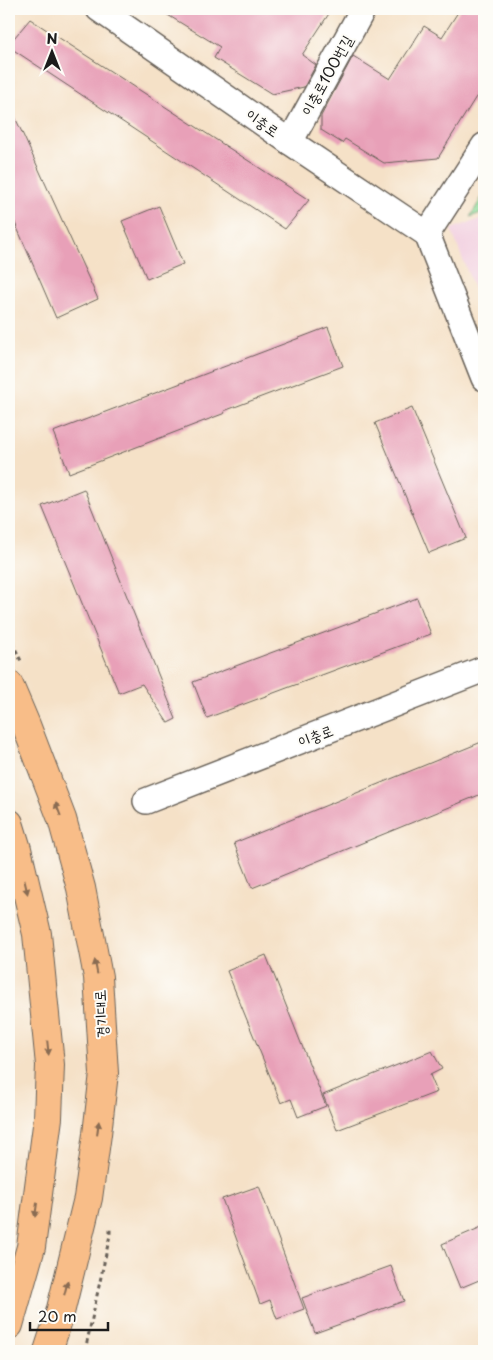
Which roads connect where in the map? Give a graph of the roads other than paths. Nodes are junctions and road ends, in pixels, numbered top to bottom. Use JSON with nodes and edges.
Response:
{"nodes":[{"id":1,"x":99,"y":9,"type":"edge"},
{"id":2,"x":363,"y":9,"type":"edge"},
{"id":3,"x":290,"y":142,"type":"junction"},
{"id":4,"x":484,"y":146,"type":"edge"},
{"id":5,"x":427,"y":234,"type":"junction"},
{"id":6,"x":484,"y":378,"type":"edge"},
{"id":7,"x":484,"y":669,"type":"edge"},
{"id":8,"x":9,"y":685,"type":"edge"},
{"id":9,"x":146,"y":801,"type":"dead end"},
{"id":10,"x":9,"y":823,"type":"edge"},
{"id":11,"x":9,"y":1325,"type":"edge"},
{"id":12,"x":48,"y":1351,"type":"edge"}],
"edges":[{"from":1,"to":3,"type":"street","name":"이충로"},
{"from":2,"to":3,"type":"street","name":"이충로100번길"},
{"from":3,"to":5,"type":"street","name":"이충로"},
{"from":4,"to":5,"type":"street"},
{"from":5,"to":6,"type":"street"},
{"from":7,"to":9,"type":"street","name":"이충로"},
{"from":12,"to":8,"type":"main road","name":"경기대로","one_way":true},
{"from":10,"to":11,"type":"main road","one_way":true}]}
